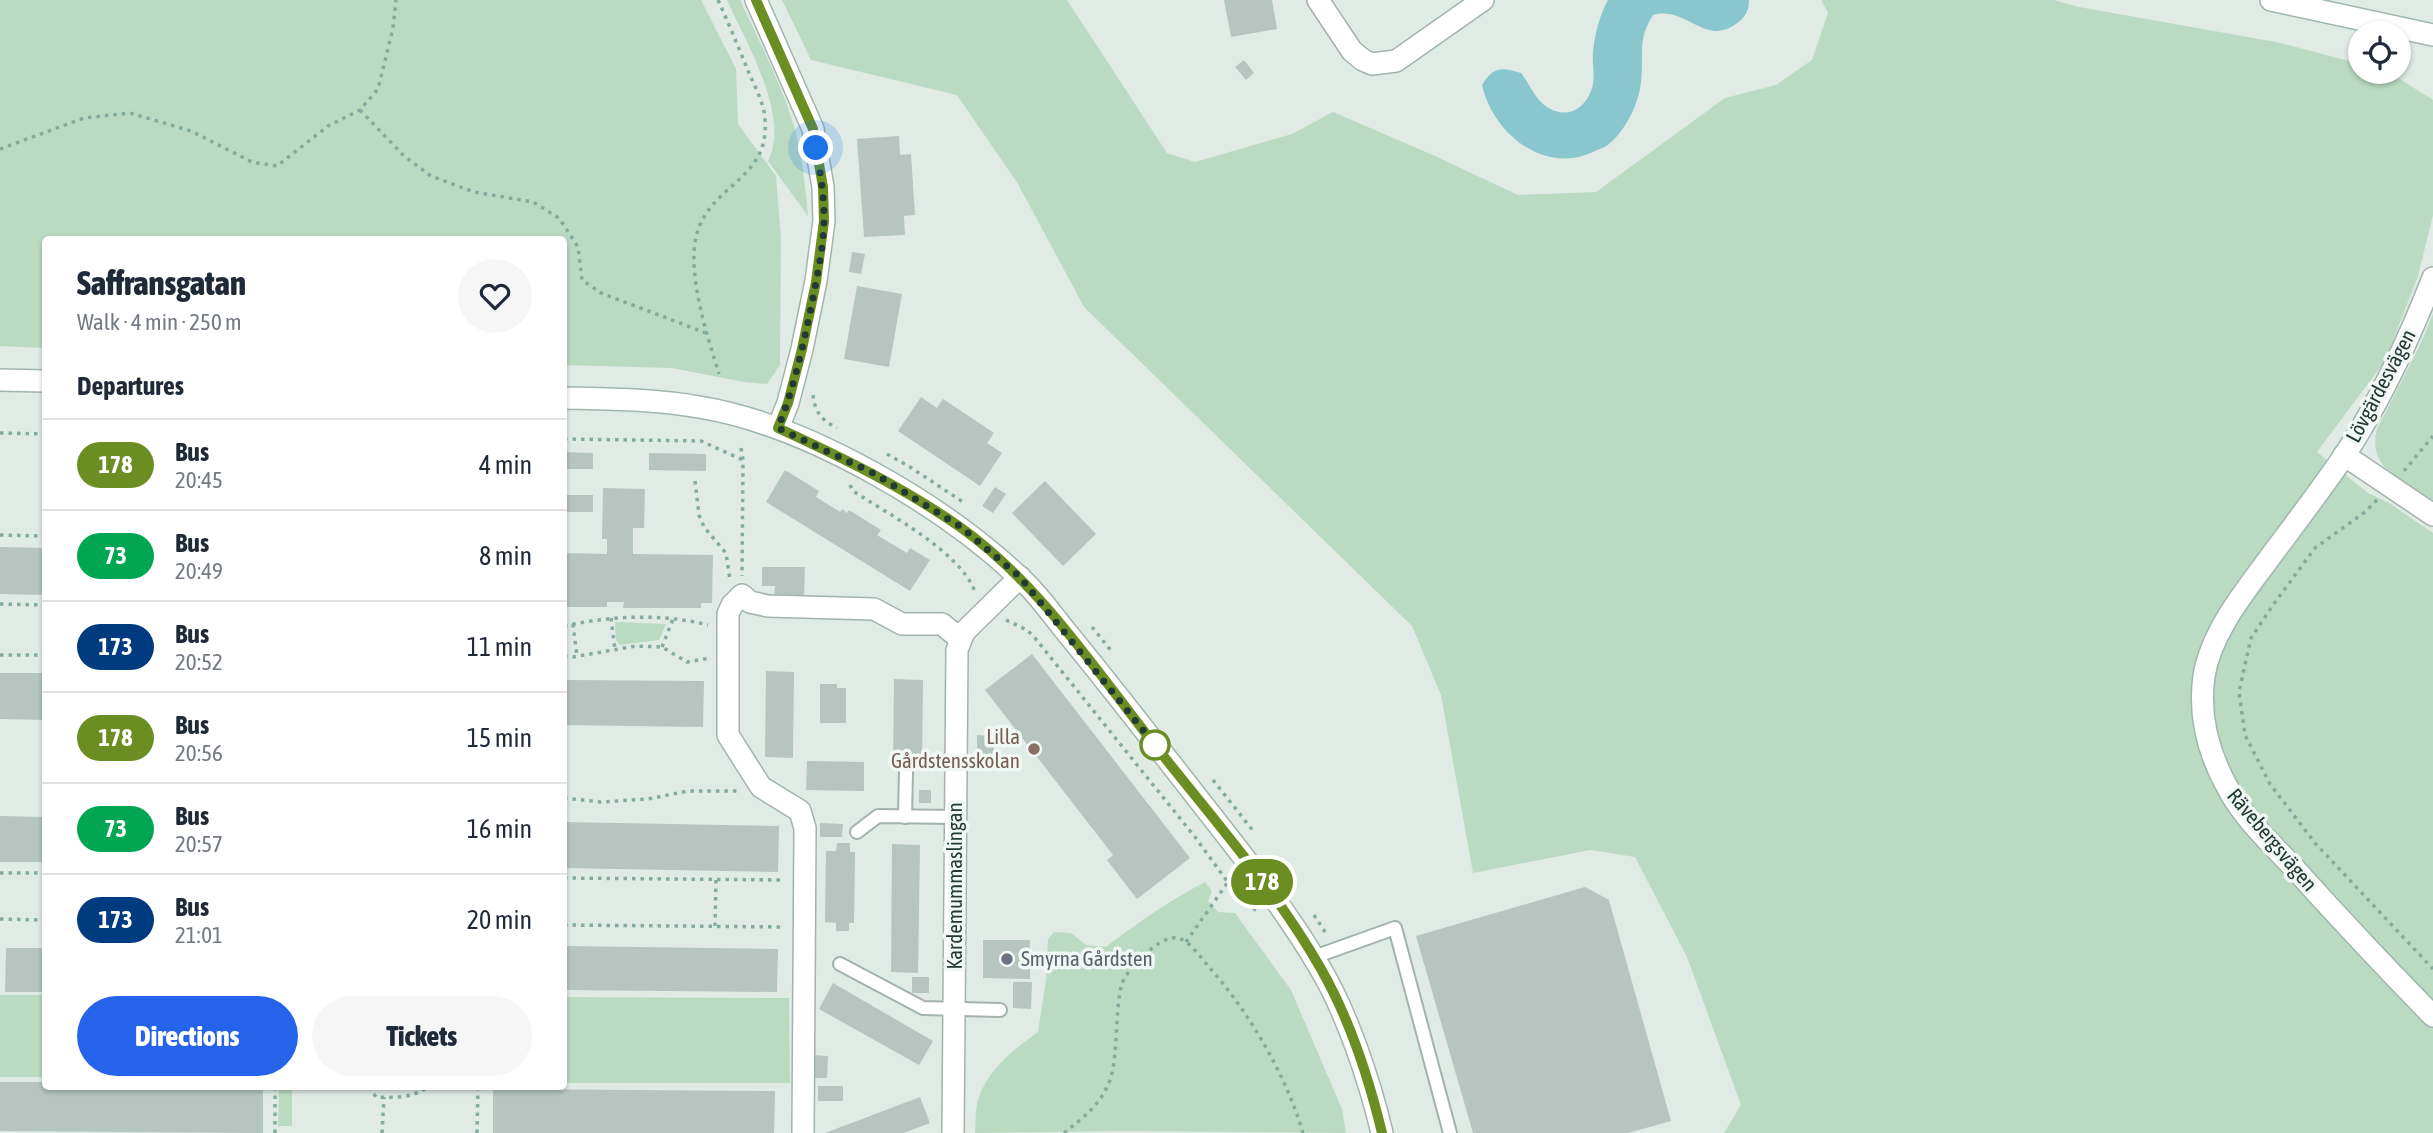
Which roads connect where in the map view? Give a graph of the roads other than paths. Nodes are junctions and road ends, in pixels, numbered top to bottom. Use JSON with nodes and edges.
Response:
{"nodes":[{"id":1,"x":755,"y":0,"type":"edge"},
{"id":2,"x":1318,"y":0,"type":"edge"},
{"id":3,"x":1483,"y":0,"type":"edge"},
{"id":4,"x":2271,"y":0,"type":"edge"},
{"id":5,"x":2433,"y":35,"type":"edge"},
{"id":6,"x":2433,"y":278,"type":"edge"},
{"id":7,"x":0,"y":380,"type":"edge"},
{"id":8,"x":42,"y":381,"type":"edge"},
{"id":9,"x":567,"y":398,"type":"edge"},
{"id":10,"x":778,"y":428,"type":"junction"},
{"id":11,"x":2344,"y":455,"type":"junction"},
{"id":12,"x":2433,"y":515,"type":"edge"},
{"id":13,"x":1020,"y":577,"type":"junction"},
{"id":14,"x":960,"y":639,"type":"junction"},
{"id":15,"x":906,"y":772,"type":"dead end"},
{"id":16,"x":905,"y":817,"type":"junction"},
{"id":17,"x":956,"y":817,"type":"junction"},
{"id":18,"x":857,"y":832,"type":"dead end"},
{"id":19,"x":1314,"y":957,"type":"junction"},
{"id":20,"x":841,"y":964,"type":"dead end"},
{"id":21,"x":954,"y":1009,"type":"junction"},
{"id":22,"x":1000,"y":1010,"type":"dead end"},
{"id":23,"x":2433,"y":1016,"type":"edge"},
{"id":24,"x":803,"y":1133,"type":"edge"},
{"id":25,"x":953,"y":1133,"type":"edge"},
{"id":26,"x":1382,"y":1133,"type":"edge"},
{"id":27,"x":1450,"y":1133,"type":"edge"}],
"edges":[{"from":1,"to":10,"type":"street"},
{"from":2,"to":3,"type":"street"},
{"from":4,"to":5,"type":"street"},
{"from":6,"to":11,"type":"street","name":"Lövgärdesvägen"},
{"from":7,"to":8,"type":"street"},
{"from":9,"to":10,"type":"street"},
{"from":10,"to":13,"type":"street"},
{"from":11,"to":12,"type":"street"},
{"from":11,"to":23,"type":"street","name":"Rävebergsvägen"},
{"from":13,"to":14,"type":"street"},
{"from":13,"to":19,"type":"street"},
{"from":14,"to":17,"type":"street","name":"Kardemummaslingan"},
{"from":14,"to":24,"type":"street"},
{"from":15,"to":16,"type":"lane"},
{"from":16,"to":17,"type":"lane"},
{"from":16,"to":18,"type":"lane"},
{"from":17,"to":21,"type":"street","name":"Kardemummaslingan"},
{"from":19,"to":26,"type":"street"},
{"from":19,"to":27,"type":"lane"},
{"from":20,"to":21,"type":"lane"},
{"from":21,"to":22,"type":"lane"},
{"from":21,"to":25,"type":"street","name":"Kardemummaslingan"}]}
